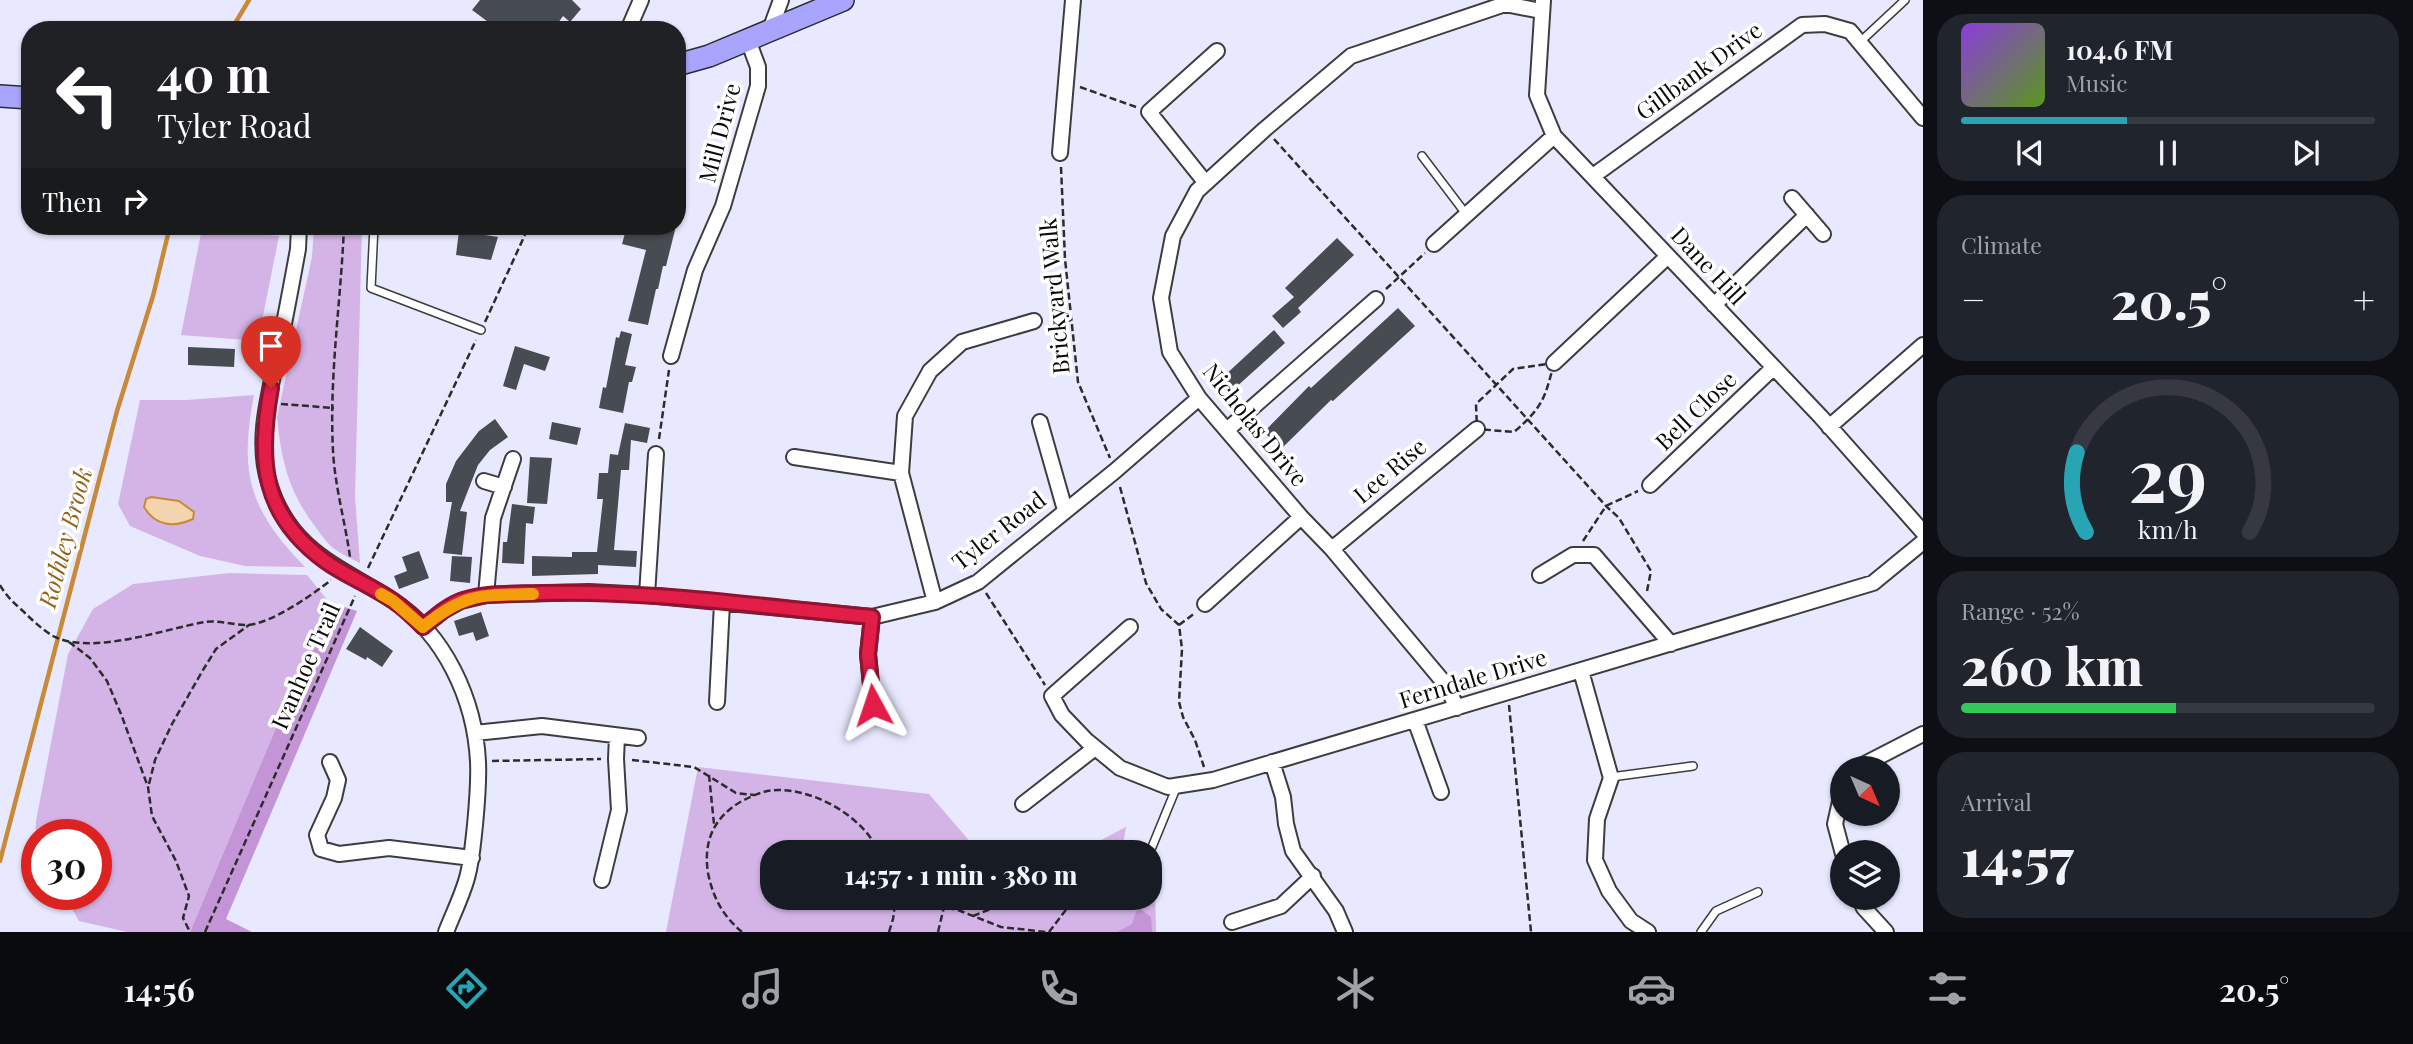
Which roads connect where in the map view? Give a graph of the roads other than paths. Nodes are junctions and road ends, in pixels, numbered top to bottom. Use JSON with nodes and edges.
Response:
{"nodes":[{"id":1,"x":641,"y":0,"type":"edge"},
{"id":2,"x":781,"y":0,"type":"edge"},
{"id":3,"x":843,"y":0,"type":"edge"},
{"id":4,"x":1073,"y":0,"type":"edge"},
{"id":5,"x":1905,"y":0,"type":"edge"},
{"id":6,"x":1542,"y":6,"type":"edge"},
{"id":7,"x":632,"y":21,"type":"edge"},
{"id":8,"x":770,"y":30,"type":"junction"},
{"id":9,"x":748,"y":40,"type":"junction"},
{"id":10,"x":1860,"y":42,"type":"junction"},
{"id":11,"x":1217,"y":51,"type":"dead end"},
{"id":12,"x":686,"y":63,"type":"edge"},
{"id":13,"x":0,"y":96,"type":"edge"},
{"id":14,"x":21,"y":97,"type":"edge"},
{"id":15,"x":1923,"y":118,"type":"edge"},
{"id":16,"x":1554,"y":136,"type":"junction"},
{"id":17,"x":1060,"y":153,"type":"road end"},
{"id":18,"x":1422,"y":156,"type":"dead end"},
{"id":19,"x":1593,"y":176,"type":"junction"},
{"id":20,"x":1205,"y":182,"type":"junction"},
{"id":21,"x":1792,"y":198,"type":"dead end"},
{"id":22,"x":1467,"y":215,"type":"junction"},
{"id":23,"x":1807,"y":215,"type":"junction"},
{"id":24,"x":1823,"y":234,"type":"dead end"},
{"id":25,"x":299,"y":235,"type":"edge"},
{"id":26,"x":374,"y":235,"type":"edge"},
{"id":27,"x":1434,"y":244,"type":"road end"},
{"id":28,"x":1667,"y":257,"type":"junction"},
{"id":29,"x":1376,"y":299,"type":"road end"},
{"id":30,"x":1714,"y":305,"type":"junction"},
{"id":31,"x":1034,"y":321,"type":"road end"},
{"id":32,"x":481,"y":330,"type":"road end"},
{"id":33,"x":1923,"y":345,"type":"edge"},
{"id":34,"x":671,"y":356,"type":"road end"},
{"id":35,"x":1554,"y":363,"type":"road end"},
{"id":36,"x":1772,"y":369,"type":"junction"},
{"id":37,"x":1199,"y":398,"type":"junction"},
{"id":38,"x":1040,"y":422,"type":"dead end"},
{"id":39,"x":1829,"y":427,"type":"junction"},
{"id":40,"x":1228,"y":429,"type":"junction"},
{"id":41,"x":1476,"y":429,"type":"road end"},
{"id":42,"x":656,"y":454,"type":"road end"},
{"id":43,"x":794,"y":457,"type":"dead end"},
{"id":44,"x":513,"y":459,"type":"dead end"},
{"id":45,"x":901,"y":473,"type":"junction"},
{"id":46,"x":484,"y":481,"type":"dead end"},
{"id":47,"x":1650,"y":485,"type":"road end"},
{"id":48,"x":504,"y":487,"type":"junction"},
{"id":49,"x":1065,"y":510,"type":"junction"},
{"id":50,"x":1301,"y":517,"type":"junction"},
{"id":51,"x":1923,"y":532,"type":"edge"},
{"id":52,"x":1923,"y":542,"type":"edge"},
{"id":53,"x":1332,"y":549,"type":"junction"},
{"id":54,"x":1540,"y":575,"type":"dead end"},
{"id":55,"x":486,"y":595,"type":"junction"},
{"id":56,"x":647,"y":595,"type":"junction"},
{"id":57,"x":935,"y":602,"type":"junction"},
{"id":58,"x":722,"y":603,"type":"junction"},
{"id":59,"x":1205,"y":604,"type":"road end"},
{"id":60,"x":872,"y":617,"type":"junction"},
{"id":61,"x":423,"y":627,"type":"junction"},
{"id":62,"x":1130,"y":627,"type":"dead end"},
{"id":63,"x":1671,"y":644,"type":"junction"},
{"id":64,"x":1581,"y":671,"type":"junction"},
{"id":65,"x":717,"y":702,"type":"dead end"},
{"id":66,"x":873,"y":705,"type":"dead end"},
{"id":67,"x":1457,"y":708,"type":"junction"},
{"id":68,"x":1415,"y":720,"type":"junction"},
{"id":69,"x":474,"y":733,"type":"junction"},
{"id":70,"x":1923,"y":734,"type":"edge"},
{"id":71,"x":617,"y":736,"type":"junction"},
{"id":72,"x":638,"y":738,"type":"dead end"},
{"id":73,"x":1095,"y":748,"type":"junction"},
{"id":74,"x":1880,"y":756,"type":"edge"},
{"id":75,"x":330,"y":762,"type":"dead end"},
{"id":76,"x":1272,"y":762,"type":"junction"},
{"id":77,"x":1693,"y":766,"type":"dead end"},
{"id":78,"x":1611,"y":778,"type":"junction"},
{"id":79,"x":1177,"y":785,"type":"junction"},
{"id":80,"x":1441,"y":792,"type":"dead end"},
{"id":81,"x":1023,"y":804,"type":"dead end"},
{"id":82,"x":1155,"y":840,"type":"edge"},
{"id":83,"x":472,"y":858,"type":"junction"},
{"id":84,"x":1313,"y":876,"type":"junction"},
{"id":85,"x":602,"y":880,"type":"dead end"},
{"id":86,"x":1758,"y":892,"type":"dead end"},
{"id":87,"x":1866,"y":910,"type":"edge"},
{"id":88,"x":1233,"y":922,"type":"dead end"},
{"id":89,"x":1628,"y":926,"type":"edge"},
{"id":90,"x":446,"y":932,"type":"edge"},
{"id":91,"x":1345,"y":932,"type":"edge"},
{"id":92,"x":1648,"y":932,"type":"edge"},
{"id":93,"x":1701,"y":932,"type":"edge"},
{"id":94,"x":1886,"y":932,"type":"edge"}],
"edges":[{"from":1,"to":7,"type":"street"},
{"from":2,"to":8,"type":"street"},
{"from":3,"to":8,"type":"street"},
{"from":4,"to":17,"type":"street"},
{"from":5,"to":10,"type":"lane"},
{"from":6,"to":16,"type":"street","name":"Dane Hill"},
{"from":6,"to":20,"type":"street","name":"Nicholas Drive"},
{"from":8,"to":9,"type":"street"},
{"from":9,"to":12,"type":"street"},
{"from":9,"to":34,"type":"street","name":"Mill Drive"},
{"from":10,"to":15,"type":"street","name":"Gillbank Drive"},
{"from":10,"to":19,"type":"street","name":"Gillbank Drive"},
{"from":11,"to":20,"type":"street"},
{"from":13,"to":14,"type":"street"},
{"from":16,"to":19,"type":"street","name":"Dane Hill"},
{"from":16,"to":22,"type":"street"},
{"from":18,"to":22,"type":"lane"},
{"from":19,"to":28,"type":"street","name":"Dane Hill"},
{"from":20,"to":37,"type":"street","name":"Nicholas Drive"},
{"from":21,"to":23,"type":"street"},
{"from":22,"to":27,"type":"street"},
{"from":23,"to":24,"type":"street"},
{"from":23,"to":30,"type":"street"},
{"from":25,"to":61,"type":"street"},
{"from":26,"to":32,"type":"lane"},
{"from":28,"to":30,"type":"street","name":"Dane Hill"},
{"from":28,"to":35,"type":"street"},
{"from":29,"to":40,"type":"street"},
{"from":30,"to":36,"type":"street","name":"Dane Hill"},
{"from":31,"to":45,"type":"street"},
{"from":33,"to":39,"type":"street"},
{"from":36,"to":39,"type":"street","name":"Dane Hill"},
{"from":36,"to":47,"type":"street","name":"Bell Close"},
{"from":37,"to":40,"type":"street","name":"Nicholas Drive"},
{"from":37,"to":49,"type":"street","name":"Tyler Road"},
{"from":38,"to":49,"type":"street"},
{"from":39,"to":51,"type":"street","name":"Dane Hill"},
{"from":40,"to":50,"type":"street","name":"Nicholas Drive"},
{"from":41,"to":53,"type":"street","name":"Lee Rise"},
{"from":42,"to":56,"type":"street"},
{"from":43,"to":45,"type":"street"},
{"from":44,"to":48,"type":"street"},
{"from":45,"to":57,"type":"street"},
{"from":46,"to":48,"type":"street"},
{"from":48,"to":55,"type":"street"},
{"from":49,"to":57,"type":"street","name":"Tyler Road"},
{"from":50,"to":53,"type":"street","name":"Nicholas Drive"},
{"from":50,"to":59,"type":"street"},
{"from":52,"to":63,"type":"street","name":"Ferndale Drive"},
{"from":53,"to":67,"type":"street","name":"Nicholas Drive"},
{"from":54,"to":63,"type":"street"},
{"from":55,"to":56,"type":"street","name":"Tyler Road"},
{"from":55,"to":61,"type":"street","name":"Tyler Road"},
{"from":56,"to":58,"type":"street","name":"Tyler Road"},
{"from":57,"to":60,"type":"street","name":"Tyler Road"},
{"from":58,"to":60,"type":"street","name":"Tyler Road"},
{"from":58,"to":65,"type":"street"},
{"from":60,"to":66,"type":"street"},
{"from":61,"to":69,"type":"street"},
{"from":62,"to":73,"type":"street","name":"Ferndale Drive"},
{"from":63,"to":64,"type":"street","name":"Ferndale Drive"},
{"from":64,"to":67,"type":"street","name":"Ferndale Drive"},
{"from":64,"to":78,"type":"street"},
{"from":67,"to":68,"type":"street","name":"Ferndale Drive"},
{"from":68,"to":76,"type":"street","name":"Ferndale Drive"},
{"from":68,"to":80,"type":"street"},
{"from":69,"to":71,"type":"street"},
{"from":69,"to":83,"type":"street"},
{"from":70,"to":74,"type":"street"},
{"from":71,"to":72,"type":"street"},
{"from":71,"to":85,"type":"street"},
{"from":73,"to":79,"type":"street","name":"Ferndale Drive"},
{"from":73,"to":81,"type":"street"},
{"from":75,"to":83,"type":"street"},
{"from":76,"to":79,"type":"street","name":"Ferndale Drive"},
{"from":76,"to":84,"type":"street"},
{"from":77,"to":78,"type":"lane"},
{"from":78,"to":89,"type":"street"},
{"from":79,"to":82,"type":"lane"},
{"from":83,"to":90,"type":"street"},
{"from":84,"to":88,"type":"street"},
{"from":84,"to":91,"type":"street"},
{"from":86,"to":93,"type":"lane"},
{"from":87,"to":94,"type":"street"},
{"from":89,"to":92,"type":"street"}]}
